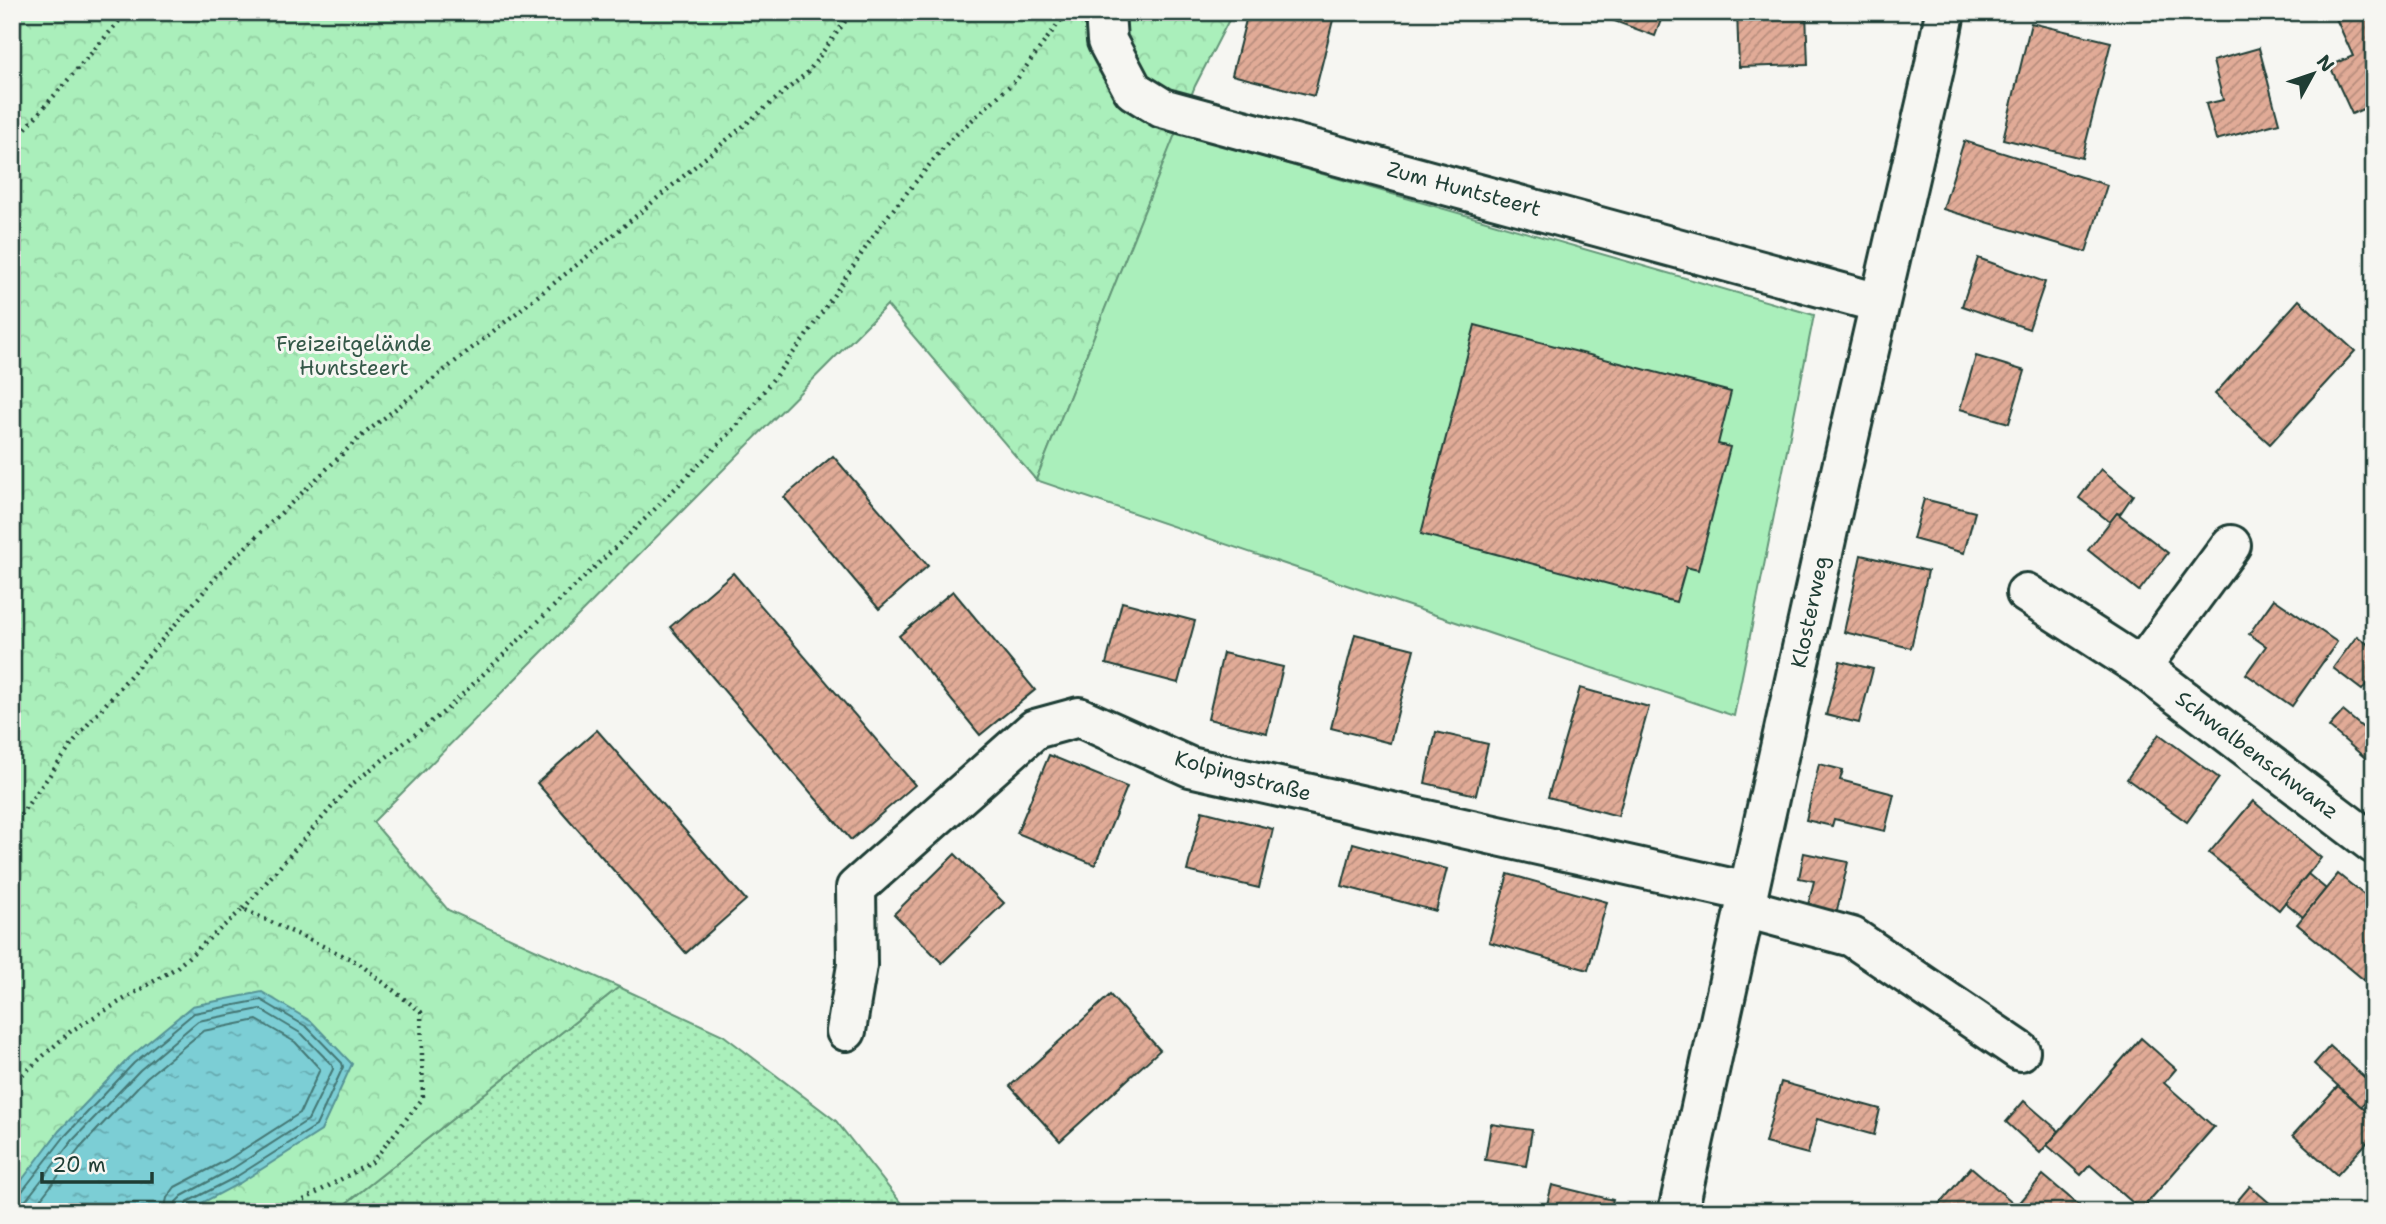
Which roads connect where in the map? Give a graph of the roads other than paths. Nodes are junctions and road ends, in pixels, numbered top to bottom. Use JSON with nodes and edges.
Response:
{"nodes":[{"id":1,"x":1105,"y":12,"type":"edge"},
{"id":2,"x":1945,"y":12,"type":"edge"},
{"id":3,"x":1879,"y":303,"type":"junction"},
{"id":4,"x":2231,"y":545,"type":"dead end"},
{"id":5,"x":2025,"y":593,"type":"dead end"},
{"id":6,"x":2141,"y":667,"type":"junction"},
{"id":7,"x":2374,"y":844,"type":"edge"},
{"id":8,"x":1747,"y":900,"type":"junction"},
{"id":9,"x":846,"y":1031,"type":"dead end"},
{"id":10,"x":2020,"y":1051,"type":"dead end"},
{"id":11,"x":1678,"y":1212,"type":"edge"}],
"edges":[{"from":1,"to":3,"type":"street","name":"Zum Huntsteert"},
{"from":2,"to":3,"type":"street","name":"Klosterweg"},
{"from":3,"to":8,"type":"street","name":"Klosterweg"},
{"from":4,"to":6,"type":"street"},
{"from":5,"to":6,"type":"street","name":"Schwalbenschwanz"},
{"from":6,"to":7,"type":"street","name":"Schwalbenschwanz"},
{"from":8,"to":9,"type":"street","name":"Kolpingstraße"},
{"from":8,"to":10,"type":"street"},
{"from":8,"to":11,"type":"street","name":"Klosterweg"}]}
